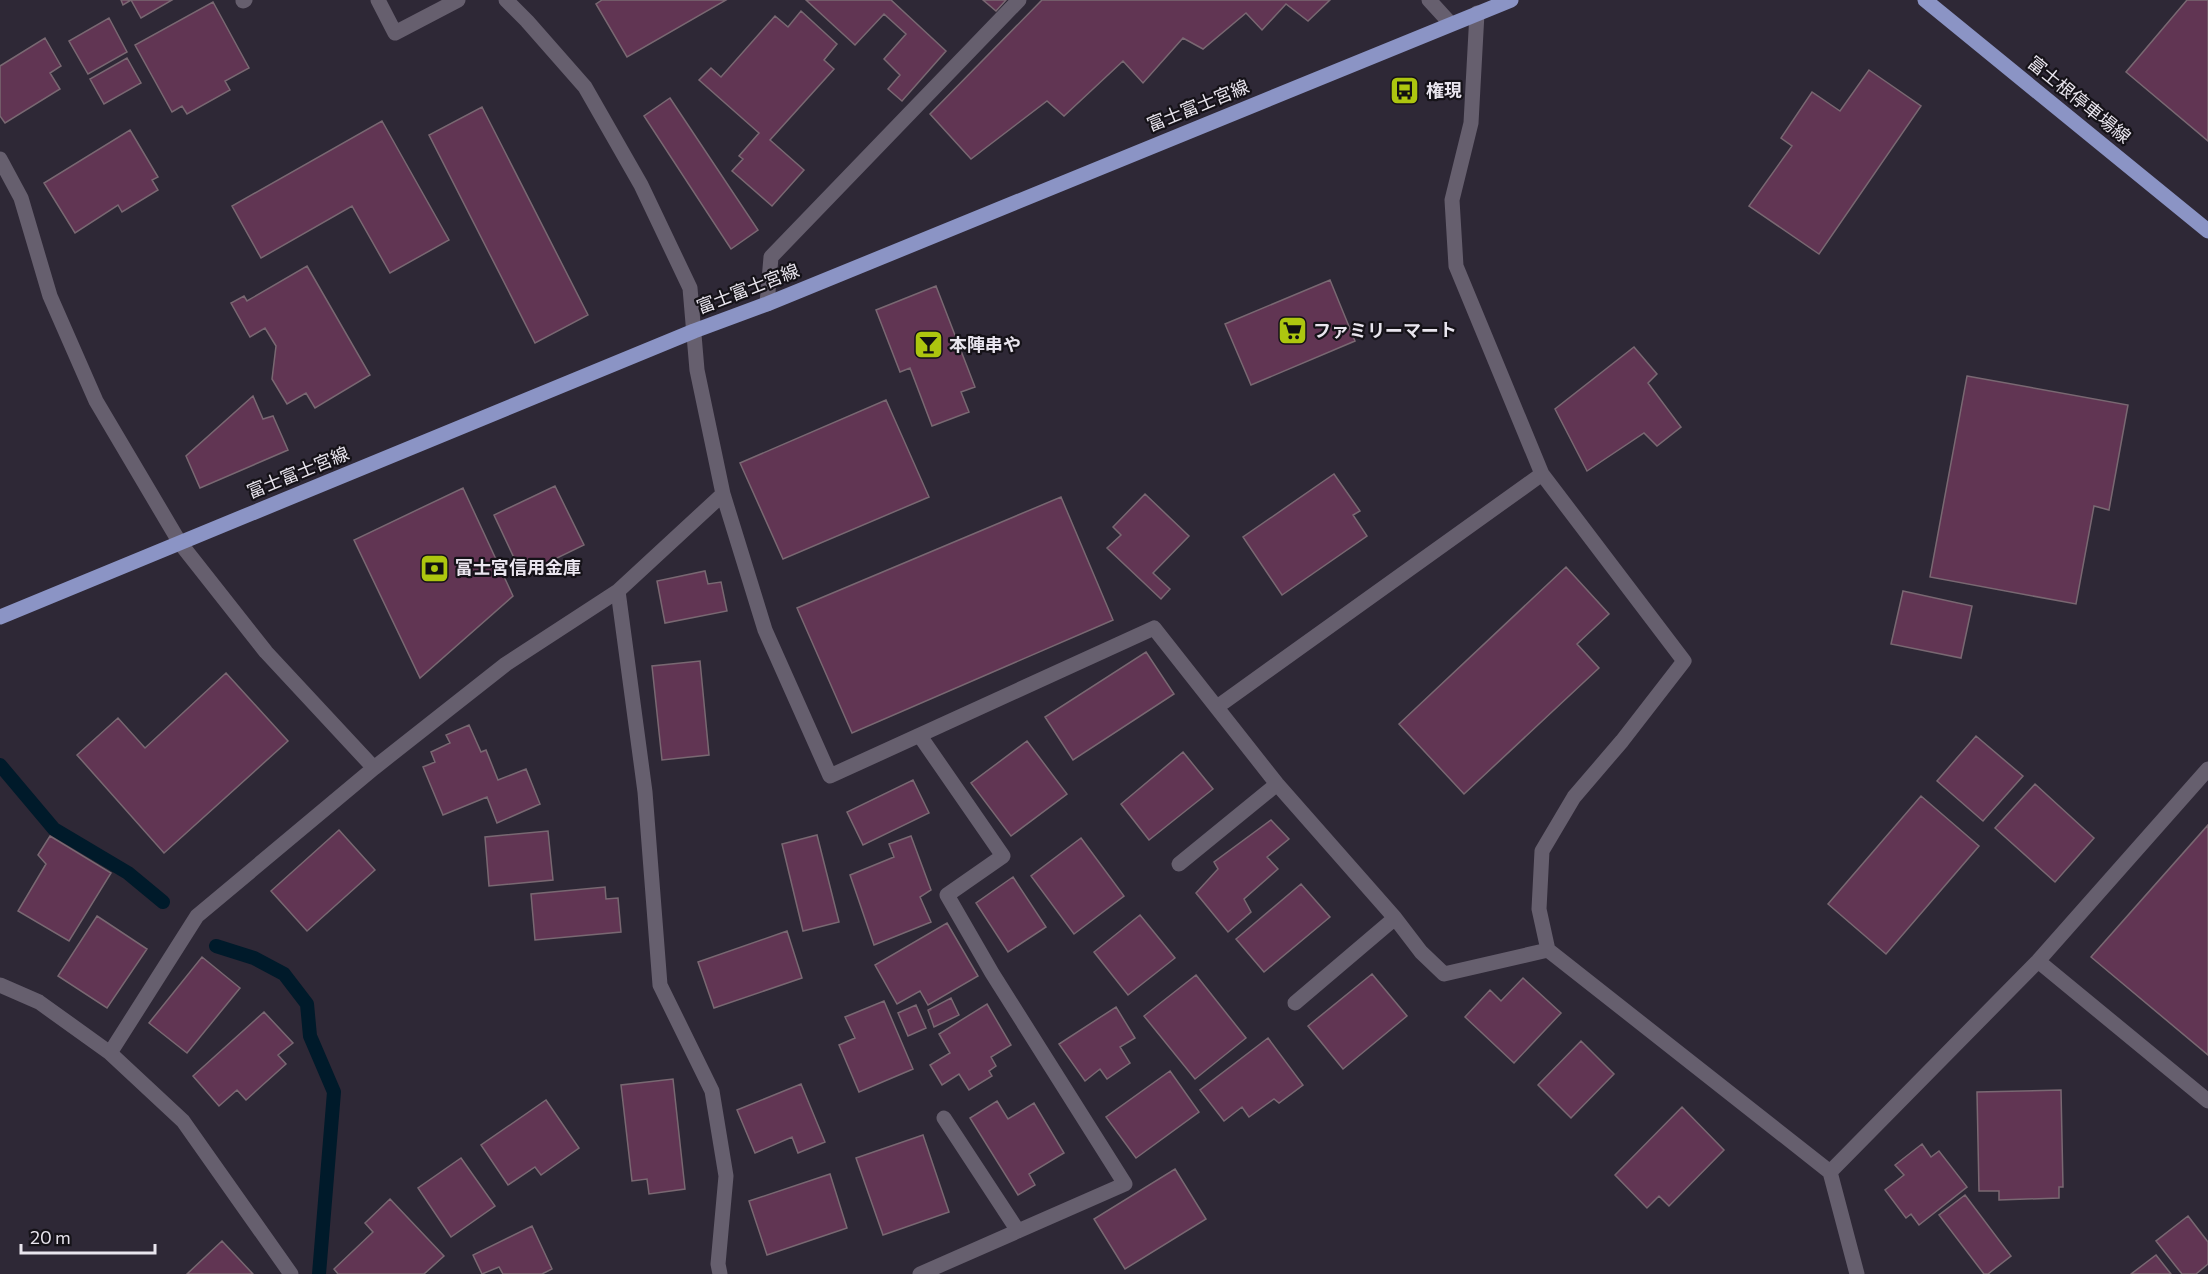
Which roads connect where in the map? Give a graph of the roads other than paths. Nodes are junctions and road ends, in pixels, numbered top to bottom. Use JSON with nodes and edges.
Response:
{"nodes":[{"id":1,"x":378,"y":0,"type":"edge"},
{"id":2,"x":458,"y":0,"type":"edge"},
{"id":3,"x":506,"y":0,"type":"edge"},
{"id":4,"x":1019,"y":0,"type":"edge"},
{"id":5,"x":1429,"y":0,"type":"edge"},
{"id":6,"x":1512,"y":0,"type":"edge"},
{"id":7,"x":1925,"y":0,"type":"edge"},
{"id":8,"x":1477,"y":13,"type":"junction"},
{"id":9,"x":1450,"y":23,"type":"junction"},
{"id":10,"x":0,"y":159,"type":"edge"},
{"id":11,"x":2208,"y":231,"type":"edge"},
{"id":12,"x":767,"y":304,"type":"junction"},
{"id":13,"x":694,"y":331,"type":"junction"},
{"id":14,"x":1542,"y":474,"type":"junction"},
{"id":15,"x":723,"y":494,"type":"junction"},
{"id":16,"x":180,"y":543,"type":"junction"},
{"id":17,"x":618,"y":591,"type":"junction"},
{"id":18,"x":0,"y":617,"type":"edge"},
{"id":19,"x":1216,"y":707,"type":"junction"},
{"id":20,"x":920,"y":736,"type":"junction"},
{"id":21,"x":374,"y":768,"type":"junction"},
{"id":22,"x":2208,"y":769,"type":"edge"},
{"id":23,"x":1277,"y":784,"type":"junction"},
{"id":24,"x":1179,"y":864,"type":"dead end"},
{"id":25,"x":1395,"y":918,"type":"junction"},
{"id":26,"x":1548,"y":950,"type":"junction"},
{"id":27,"x":2038,"y":961,"type":"junction"},
{"id":28,"x":0,"y":985,"type":"edge"},
{"id":29,"x":1295,"y":1003,"type":"dead end"},
{"id":30,"x":110,"y":1053,"type":"junction"},
{"id":31,"x":2208,"y":1101,"type":"edge"},
{"id":32,"x":944,"y":1118,"type":"dead end"},
{"id":33,"x":1830,"y":1172,"type":"junction"},
{"id":34,"x":1018,"y":1231,"type":"junction"},
{"id":35,"x":291,"y":1274,"type":"edge"},
{"id":36,"x":720,"y":1274,"type":"edge"},
{"id":37,"x":920,"y":1274,"type":"edge"},
{"id":38,"x":1857,"y":1274,"type":"edge"}],
"edges":[{"from":1,"to":2,"type":"street"},
{"from":3,"to":13,"type":"street"},
{"from":4,"to":12,"type":"street"},
{"from":5,"to":9,"type":"street"},
{"from":6,"to":8,"type":"main road","name":"富士富士宮線"},
{"from":7,"to":11,"type":"main road","name":"富士根停車場線"},
{"from":8,"to":9,"type":"main road","name":"富士富士宮線"},
{"from":8,"to":14,"type":"street"},
{"from":9,"to":12,"type":"main road","name":"富士富士宮線"},
{"from":10,"to":16,"type":"street"},
{"from":12,"to":13,"type":"main road","name":"富士富士宮線"},
{"from":13,"to":15,"type":"street"},
{"from":13,"to":16,"type":"main road","name":"富士富士宮線"},
{"from":14,"to":19,"type":"street"},
{"from":14,"to":26,"type":"street"},
{"from":15,"to":17,"type":"street"},
{"from":15,"to":20,"type":"street"},
{"from":16,"to":18,"type":"main road","name":"富士富士宮線"},
{"from":16,"to":21,"type":"street"},
{"from":17,"to":21,"type":"street"},
{"from":17,"to":36,"type":"street"},
{"from":19,"to":20,"type":"street"},
{"from":19,"to":23,"type":"street"},
{"from":20,"to":34,"type":"street"},
{"from":21,"to":30,"type":"street"},
{"from":22,"to":27,"type":"street"},
{"from":23,"to":24,"type":"street"},
{"from":23,"to":25,"type":"street"},
{"from":25,"to":26,"type":"street"},
{"from":25,"to":29,"type":"street"},
{"from":26,"to":33,"type":"street"},
{"from":27,"to":31,"type":"street"},
{"from":27,"to":33,"type":"street"},
{"from":28,"to":30,"type":"street"},
{"from":30,"to":35,"type":"street"},
{"from":32,"to":34,"type":"street"},
{"from":33,"to":38,"type":"street"},
{"from":34,"to":37,"type":"street"}]}
